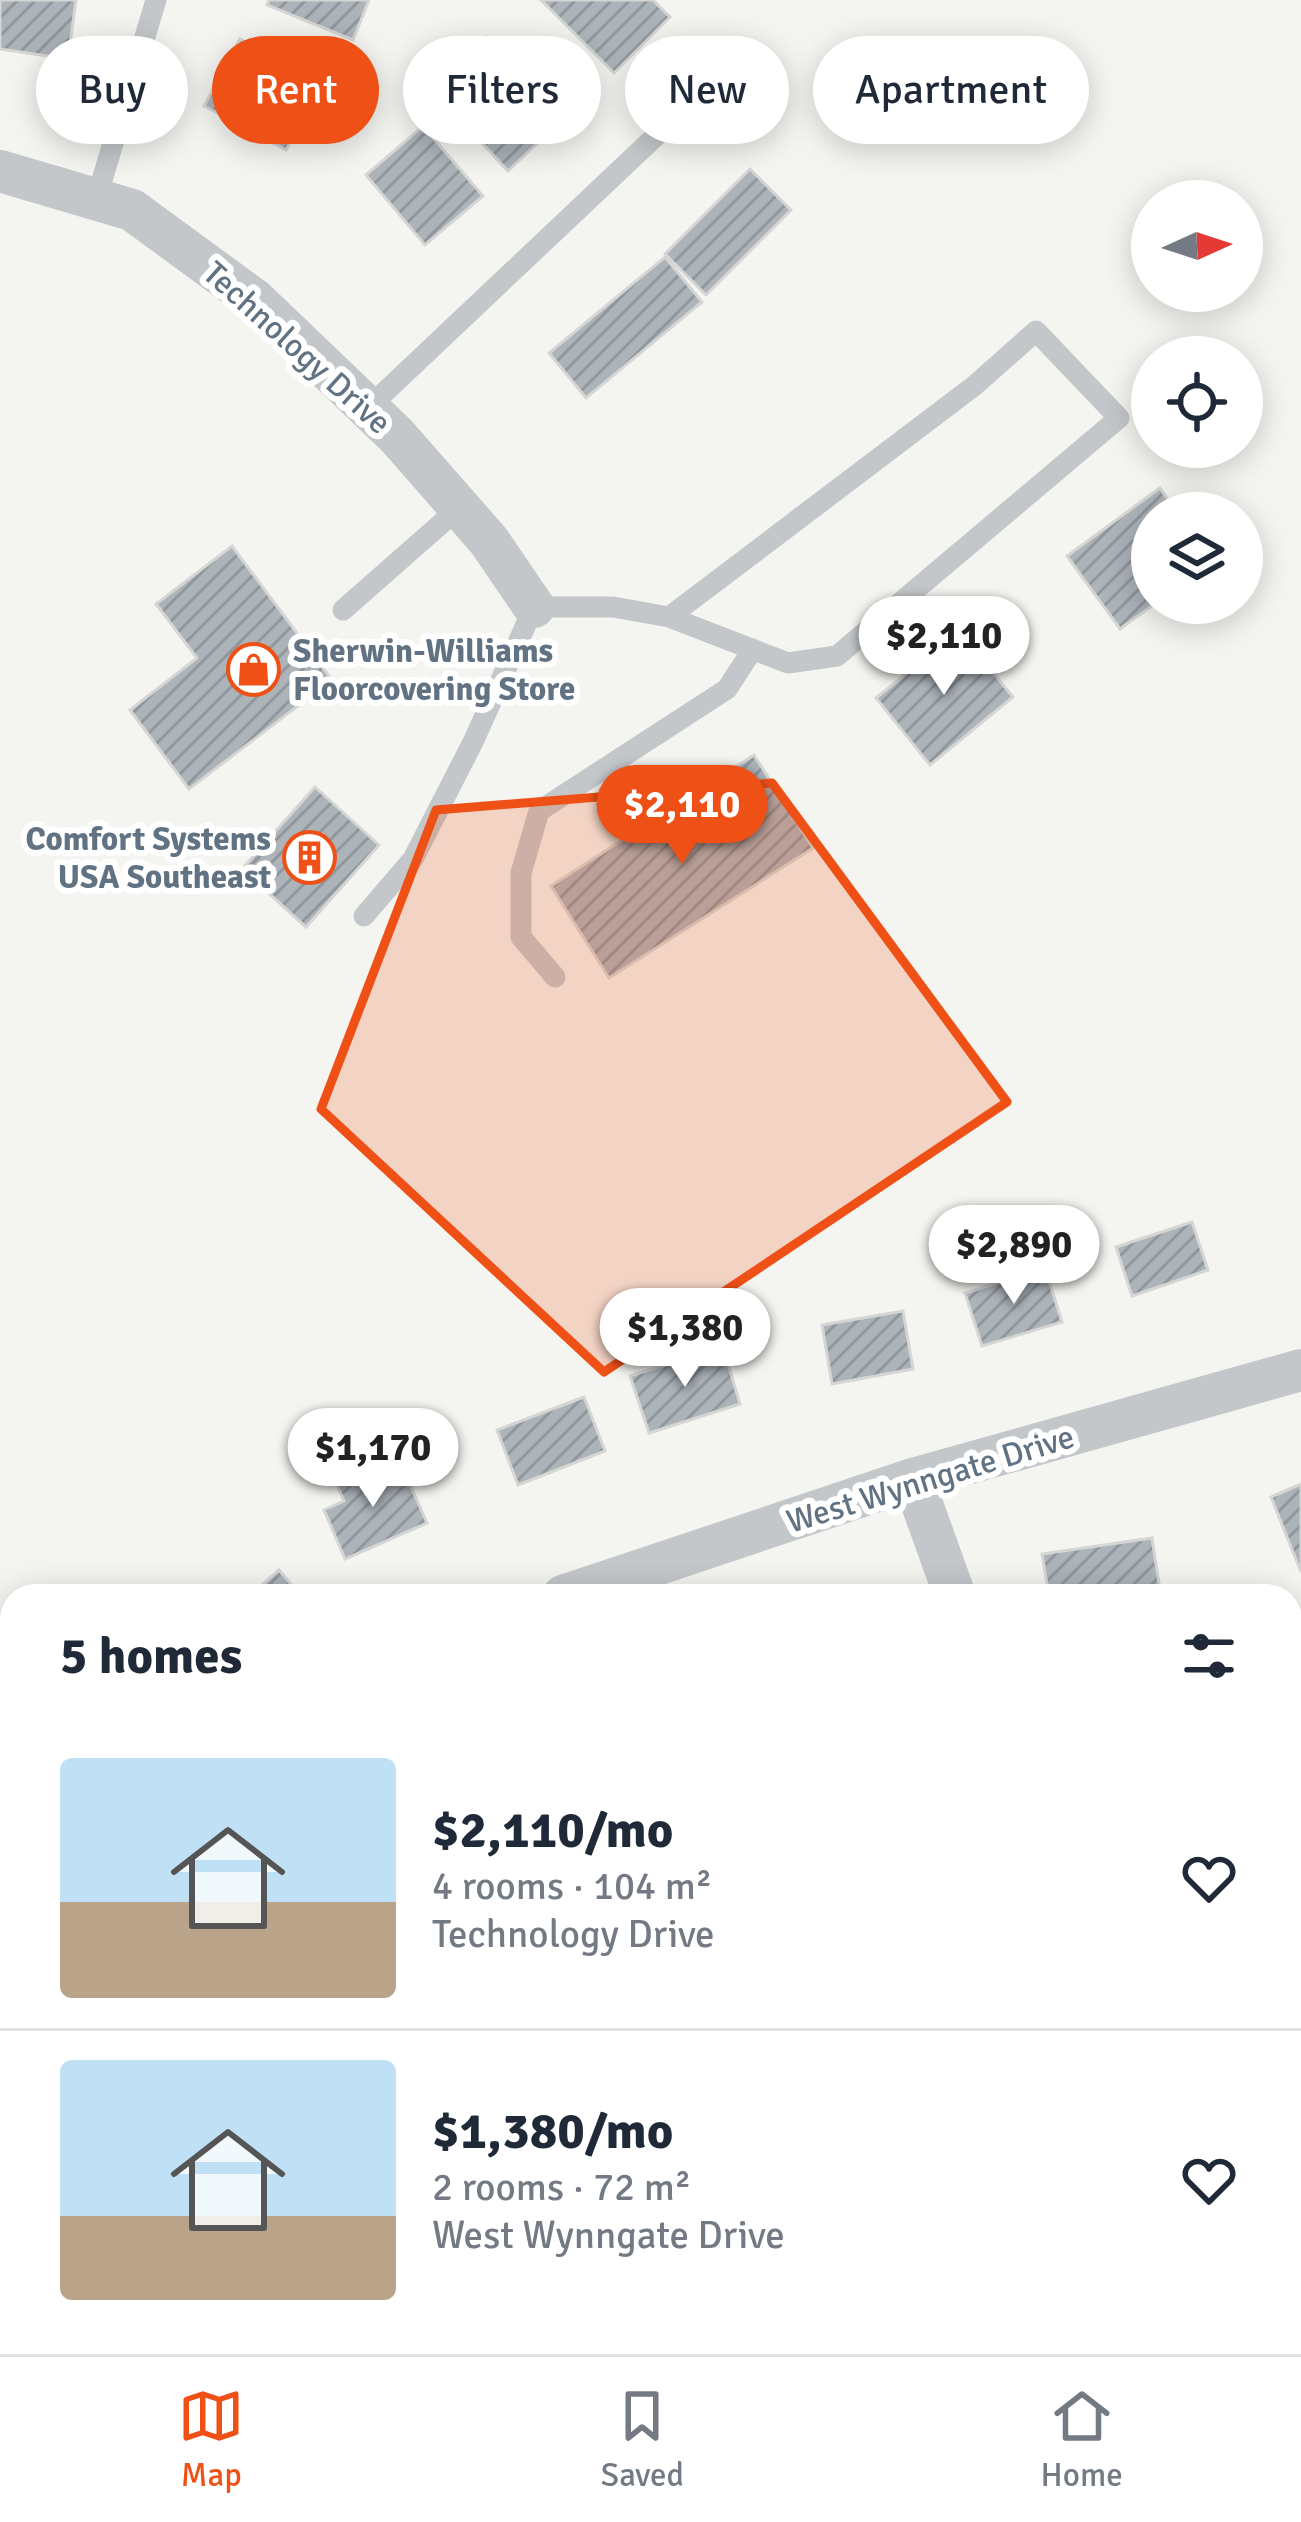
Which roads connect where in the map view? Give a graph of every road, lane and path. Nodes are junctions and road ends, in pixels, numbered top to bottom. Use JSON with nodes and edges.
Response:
{"nodes":[{"id":1,"x":156,"y":0,"type":"edge"},
{"id":2,"x":648,"y":144,"type":"edge"},
{"id":3,"x":0,"y":171,"type":"edge"},
{"id":4,"x":96,"y":200,"type":"junction"},
{"id":5,"x":368,"y":408,"type":"junction"},
{"id":6,"x":460,"y":507,"type":"junction"},
{"id":7,"x":534,"y":607,"type":"junction"},
{"id":8,"x":343,"y":610,"type":"dead end"},
{"id":9,"x":669,"y":617,"type":"junction"},
{"id":10,"x":753,"y":649,"type":"junction"},
{"id":11,"x":364,"y":916,"type":"dead end"},
{"id":12,"x":555,"y":977,"type":"dead end"},
{"id":13,"x":1301,"y":1370,"type":"edge"},
{"id":14,"x":913,"y":1478,"type":"junction"},
{"id":15,"x":599,"y":1584,"type":"edge"},
{"id":16,"x":952,"y":1584,"type":"edge"}],
"edges":[{"from":1,"to":4,"type":"lane"},
{"from":2,"to":5,"type":"lane"},
{"from":3,"to":4,"type":"street","name":"Technology Drive"},
{"from":4,"to":5,"type":"street","name":"Technology Drive"},
{"from":5,"to":6,"type":"street","name":"Technology Drive"},
{"from":6,"to":7,"type":"street","name":"Technology Drive"},
{"from":6,"to":8,"type":"lane"},
{"from":7,"to":9,"type":"lane"},
{"from":7,"to":11,"type":"lane"},
{"from":9,"to":10,"type":"lane"},
{"from":9,"to":10,"type":"lane"},
{"from":10,"to":12,"type":"lane"},
{"from":13,"to":14,"type":"street","name":"West Wynngate Drive"},
{"from":14,"to":15,"type":"street","name":"West Wynngate Drive"},
{"from":14,"to":16,"type":"street"}]}
